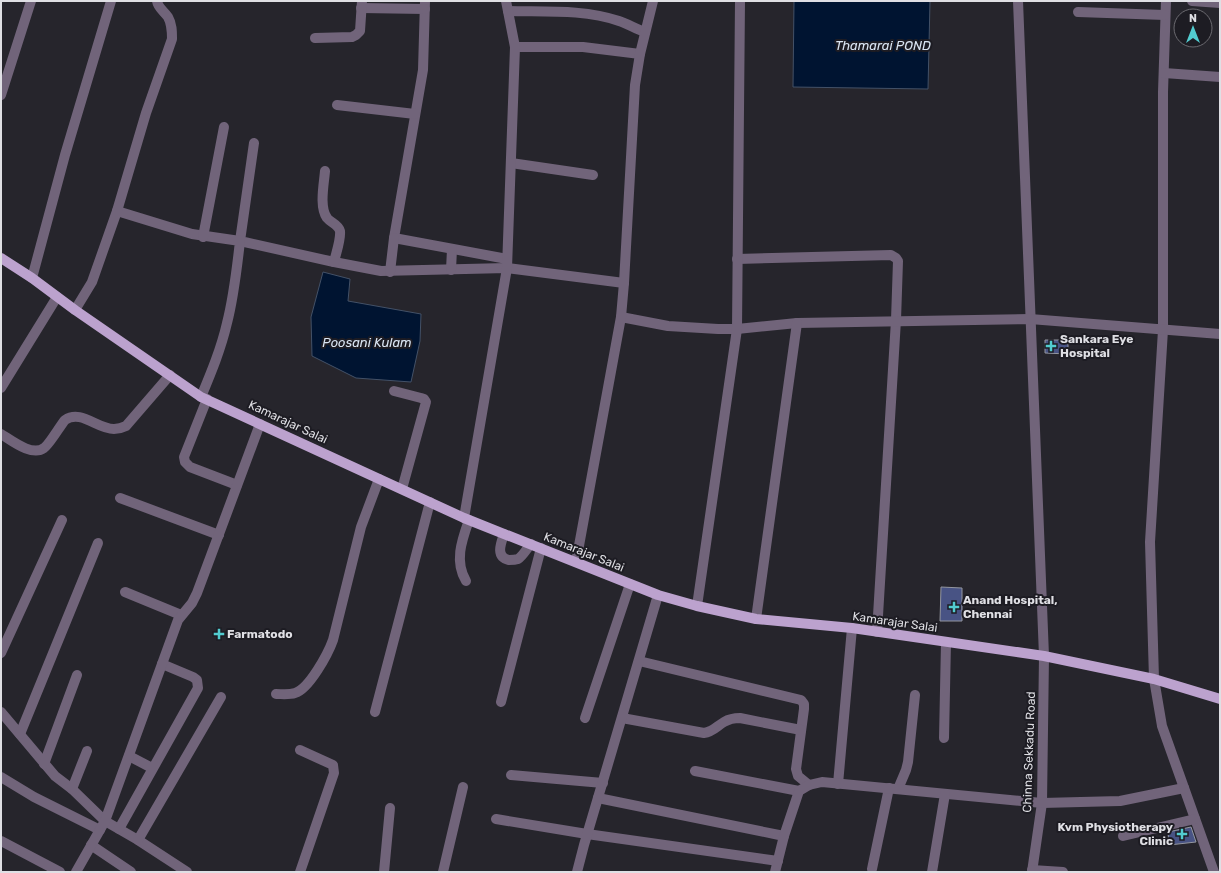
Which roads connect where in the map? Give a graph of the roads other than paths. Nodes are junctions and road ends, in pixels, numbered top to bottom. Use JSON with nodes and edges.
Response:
{"nodes":[{"id":1,"x":31,"y":1,"type":"edge"},
{"id":2,"x":111,"y":1,"type":"edge"},
{"id":3,"x":157,"y":1,"type":"edge"},
{"id":4,"x":653,"y":1,"type":"edge"},
{"id":5,"x":740,"y":1,"type":"edge"},
{"id":6,"x":1018,"y":1,"type":"edge"},
{"id":7,"x":1166,"y":1,"type":"edge"},
{"id":8,"x":1192,"y":1,"type":"edge"},
{"id":9,"x":1220,"y":3,"type":"edge"},
{"id":10,"x":362,"y":4,"type":"edge"},
{"id":11,"x":425,"y":5,"type":"edge"},
{"id":12,"x":507,"y":6,"type":"edge"},
{"id":13,"x":1078,"y":12,"type":"dead end"},
{"id":14,"x":1165,"y":15,"type":"junction"},
{"id":15,"x":645,"y":32,"type":"junction"},
{"id":16,"x":315,"y":38,"type":"dead end"},
{"id":17,"x":515,"y":48,"type":"junction"},
{"id":18,"x":640,"y":54,"type":"junction"},
{"id":19,"x":1164,"y":73,"type":"junction"},
{"id":20,"x":1220,"y":77,"type":"edge"},
{"id":21,"x":1,"y":95,"type":"edge"},
{"id":22,"x":337,"y":105,"type":"dead end"},
{"id":23,"x":415,"y":114,"type":"junction"},
{"id":24,"x":224,"y":127,"type":"dead end"},
{"id":25,"x":254,"y":143,"type":"dead end"},
{"id":26,"x":511,"y":163,"type":"junction"},
{"id":27,"x":325,"y":171,"type":"dead end"},
{"id":28,"x":593,"y":175,"type":"dead end"},
{"id":29,"x":116,"y":211,"type":"junction"},
{"id":30,"x":203,"y":237,"type":"junction"},
{"id":31,"x":394,"y":238,"type":"junction"},
{"id":32,"x":240,"y":241,"type":"junction"},
{"id":33,"x":452,"y":249,"type":"junction"},
{"id":34,"x":1,"y":258,"type":"edge"},
{"id":35,"x":737,"y":259,"type":"junction"},
{"id":36,"x":334,"y":262,"type":"junction"},
{"id":37,"x":507,"y":264,"type":"junction"},
{"id":38,"x":451,"y":270,"type":"junction"},
{"id":39,"x":390,"y":272,"type":"junction"},
{"id":40,"x":32,"y":278,"type":"junction"},
{"id":41,"x":624,"y":283,"type":"junction"},
{"id":42,"x":57,"y":297,"type":"junction"},
{"id":43,"x":75,"y":310,"type":"junction"},
{"id":44,"x":621,"y":317,"type":"junction"},
{"id":45,"x":1030,"y":319,"type":"junction"},
{"id":46,"x":896,"y":320,"type":"junction"},
{"id":47,"x":797,"y":323,"type":"junction"},
{"id":48,"x":737,"y":329,"type":"junction"},
{"id":49,"x":1163,"y":330,"type":"junction"},
{"id":50,"x":1220,"y":334,"type":"edge"},
{"id":51,"x":170,"y":375,"type":"junction"},
{"id":52,"x":1,"y":388,"type":"edge"},
{"id":53,"x":394,"y":391,"type":"dead end"},
{"id":54,"x":204,"y":398,"type":"junction"},
{"id":55,"x":260,"y":424,"type":"junction"},
{"id":56,"x":1,"y":434,"type":"edge"},
{"id":57,"x":380,"y":478,"type":"junction"},
{"id":58,"x":237,"y":485,"type":"junction"},
{"id":59,"x":402,"y":489,"type":"junction"},
{"id":60,"x":120,"y":498,"type":"dead end"},
{"id":61,"x":430,"y":502,"type":"junction"},
{"id":62,"x":467,"y":519,"type":"junction"},
{"id":63,"x":62,"y":520,"type":"dead end"},
{"id":64,"x":504,"y":534,"type":"junction"},
{"id":65,"x":219,"y":535,"type":"junction"},
{"id":66,"x":98,"y":543,"type":"dead end"},
{"id":67,"x":531,"y":544,"type":"junction"},
{"id":68,"x":541,"y":548,"type":"junction"},
{"id":69,"x":576,"y":562,"type":"junction"},
{"id":70,"x":466,"y":581,"type":"dead end"},
{"id":71,"x":630,"y":584,"type":"junction"},
{"id":72,"x":125,"y":592,"type":"dead end"},
{"id":73,"x":658,"y":595,"type":"junction"},
{"id":74,"x":697,"y":606,"type":"junction"},
{"id":75,"x":181,"y":615,"type":"junction"},
{"id":76,"x":756,"y":620,"type":"junction"},
{"id":77,"x":852,"y":628,"type":"junction"},
{"id":78,"x":877,"y":632,"type":"junction"},
{"id":79,"x":946,"y":642,"type":"junction"},
{"id":80,"x":1,"y":653,"type":"edge"},
{"id":81,"x":1044,"y":656,"type":"junction"},
{"id":82,"x":639,"y":661,"type":"junction"},
{"id":83,"x":162,"y":664,"type":"junction"},
{"id":84,"x":77,"y":675,"type":"dead end"},
{"id":85,"x":1154,"y":679,"type":"junction"},
{"id":86,"x":276,"y":694,"type":"dead end"},
{"id":87,"x":915,"y":695,"type":"dead end"},
{"id":88,"x":221,"y":697,"type":"dead end"},
{"id":89,"x":1220,"y":697,"type":"edge"},
{"id":90,"x":501,"y":702,"type":"dead end"},
{"id":91,"x":1,"y":712,"type":"edge"},
{"id":92,"x":375,"y":712,"type":"dead end"},
{"id":93,"x":585,"y":718,"type":"dead end"},
{"id":94,"x":622,"y":718,"type":"junction"},
{"id":95,"x":801,"y":730,"type":"junction"},
{"id":96,"x":20,"y":734,"type":"junction"},
{"id":97,"x":944,"y":738,"type":"dead end"},
{"id":98,"x":300,"y":750,"type":"dead end"},
{"id":99,"x":87,"y":751,"type":"dead end"},
{"id":100,"x":129,"y":756,"type":"junction"},
{"id":101,"x":44,"y":764,"type":"junction"},
{"id":102,"x":152,"y":768,"type":"junction"},
{"id":103,"x":695,"y":770,"type":"dead end"},
{"id":104,"x":511,"y":775,"type":"dead end"},
{"id":105,"x":1,"y":777,"type":"edge"},
{"id":106,"x":603,"y":783,"type":"junction"},
{"id":107,"x":838,"y":784,"type":"junction"},
{"id":108,"x":810,"y":785,"type":"junction"},
{"id":109,"x":463,"y":787,"type":"dead end"},
{"id":110,"x":1184,"y":788,"type":"junction"},
{"id":111,"x":72,"y":789,"type":"junction"},
{"id":112,"x":893,"y":789,"type":"junction"},
{"id":113,"x":799,"y":791,"type":"junction"},
{"id":114,"x":945,"y":794,"type":"junction"},
{"id":115,"x":598,"y":798,"type":"junction"},
{"id":116,"x":1042,"y":803,"type":"junction"},
{"id":117,"x":390,"y":808,"type":"dead end"},
{"id":118,"x":496,"y":819,"type":"dead end"},
{"id":119,"x":1195,"y":819,"type":"junction"},
{"id":120,"x":102,"y":826,"type":"junction"},
{"id":121,"x":118,"y":829,"type":"junction"},
{"id":122,"x":587,"y":834,"type":"junction"},
{"id":123,"x":784,"y":836,"type":"junction"},
{"id":124,"x":1123,"y":836,"type":"dead end"},
{"id":125,"x":138,"y":840,"type":"junction"},
{"id":126,"x":1,"y":841,"type":"edge"},
{"id":127,"x":91,"y":845,"type":"junction"},
{"id":128,"x":778,"y":861,"type":"junction"},
{"id":129,"x":872,"y":869,"type":"dead end"},
{"id":130,"x":1032,"y":871,"type":"edge"},
{"id":131,"x":60,"y":872,"type":"edge"},
{"id":132,"x":76,"y":872,"type":"edge"},
{"id":133,"x":131,"y":872,"type":"edge"},
{"id":134,"x":187,"y":872,"type":"edge"},
{"id":135,"x":300,"y":872,"type":"edge"},
{"id":136,"x":384,"y":872,"type":"edge"},
{"id":137,"x":443,"y":872,"type":"edge"},
{"id":138,"x":577,"y":872,"type":"edge"},
{"id":139,"x":776,"y":872,"type":"edge"},
{"id":140,"x":932,"y":872,"type":"edge"},
{"id":141,"x":1063,"y":872,"type":"edge"},
{"id":142,"x":1214,"y":872,"type":"edge"}],
"edges":[{"from":1,"to":21,"type":"street"},
{"from":2,"to":40,"type":"street"},
{"from":3,"to":29,"type":"street"},
{"from":4,"to":15,"type":"street"},
{"from":5,"to":35,"type":"street"},
{"from":6,"to":45,"type":"street","name":"Chinna Sekkadu Road"},
{"from":7,"to":14,"type":"street"},
{"from":8,"to":9,"type":"street"},
{"from":10,"to":11,"type":"street"},
{"from":10,"to":16,"type":"street"},
{"from":11,"to":23,"type":"street"},
{"from":12,"to":15,"type":"street"},
{"from":12,"to":17,"type":"street"},
{"from":13,"to":14,"type":"street"},
{"from":14,"to":19,"type":"street"},
{"from":15,"to":18,"type":"street"},
{"from":17,"to":18,"type":"street"},
{"from":17,"to":26,"type":"street"},
{"from":18,"to":41,"type":"street"},
{"from":19,"to":20,"type":"street"},
{"from":19,"to":49,"type":"street"},
{"from":22,"to":23,"type":"street"},
{"from":23,"to":31,"type":"street"},
{"from":24,"to":30,"type":"street"},
{"from":25,"to":32,"type":"street"},
{"from":26,"to":28,"type":"street"},
{"from":26,"to":37,"type":"street"},
{"from":27,"to":36,"type":"street"},
{"from":29,"to":30,"type":"street"},
{"from":29,"to":43,"type":"street"},
{"from":30,"to":32,"type":"street"},
{"from":31,"to":33,"type":"street"},
{"from":31,"to":39,"type":"street"},
{"from":32,"to":36,"type":"street"},
{"from":32,"to":54,"type":"street"},
{"from":33,"to":37,"type":"street"},
{"from":33,"to":38,"type":"street"},
{"from":34,"to":40,"type":"main road","name":"Kamarajar Salai"},
{"from":35,"to":46,"type":"street"},
{"from":35,"to":48,"type":"street"},
{"from":36,"to":39,"type":"street"},
{"from":37,"to":38,"type":"street"},
{"from":37,"to":41,"type":"street"},
{"from":37,"to":62,"type":"street"},
{"from":38,"to":39,"type":"street"},
{"from":40,"to":42,"type":"main road","name":"Kamarajar Salai"},
{"from":41,"to":44,"type":"street"},
{"from":42,"to":43,"type":"main road","name":"Kamarajar Salai"},
{"from":42,"to":52,"type":"street"},
{"from":43,"to":51,"type":"main road","name":"Kamarajar Salai"},
{"from":44,"to":48,"type":"street"},
{"from":44,"to":69,"type":"street"},
{"from":45,"to":46,"type":"street"},
{"from":45,"to":49,"type":"street"},
{"from":45,"to":81,"type":"street","name":"Chinna Sekkadu Road"},
{"from":46,"to":47,"type":"street"},
{"from":46,"to":78,"type":"street"},
{"from":47,"to":48,"type":"street"},
{"from":47,"to":76,"type":"street"},
{"from":48,"to":74,"type":"street"},
{"from":49,"to":50,"type":"street"},
{"from":49,"to":85,"type":"street"},
{"from":51,"to":54,"type":"main road","name":"Kamarajar Salai"},
{"from":51,"to":56,"type":"street"},
{"from":53,"to":59,"type":"street"},
{"from":54,"to":55,"type":"main road","name":"Kamarajar Salai"},
{"from":54,"to":58,"type":"street"},
{"from":55,"to":57,"type":"main road","name":"Kamarajar Salai"},
{"from":55,"to":58,"type":"street"},
{"from":57,"to":59,"type":"main road","name":"Kamarajar Salai"},
{"from":57,"to":86,"type":"street"},
{"from":58,"to":65,"type":"street"},
{"from":59,"to":61,"type":"main road","name":"Kamarajar Salai"},
{"from":60,"to":65,"type":"street"},
{"from":61,"to":62,"type":"main road","name":"Kamarajar Salai"},
{"from":61,"to":92,"type":"street"},
{"from":62,"to":64,"type":"main road","name":"Kamarajar Salai"},
{"from":62,"to":70,"type":"street"},
{"from":63,"to":80,"type":"street"},
{"from":64,"to":67,"type":"main road","name":"Kamarajar Salai"},
{"from":64,"to":67,"type":"street"},
{"from":65,"to":75,"type":"street"},
{"from":66,"to":96,"type":"street"},
{"from":67,"to":68,"type":"main road","name":"Kamarajar Salai"},
{"from":68,"to":69,"type":"main road","name":"Kamarajar Salai"},
{"from":68,"to":90,"type":"street"},
{"from":69,"to":71,"type":"main road","name":"Kamarajar Salai"},
{"from":71,"to":73,"type":"main road","name":"Kamarajar Salai"},
{"from":71,"to":93,"type":"street"},
{"from":72,"to":75,"type":"street"},
{"from":73,"to":74,"type":"main road","name":"Kamarajar Salai"},
{"from":73,"to":82,"type":"street"},
{"from":74,"to":76,"type":"main road","name":"Kamarajar Salai"},
{"from":75,"to":83,"type":"street"},
{"from":76,"to":77,"type":"main road","name":"Kamarajar Salai"},
{"from":77,"to":78,"type":"main road","name":"Kamarajar Salai"},
{"from":77,"to":107,"type":"street"},
{"from":78,"to":79,"type":"main road","name":"Kamarajar Salai"},
{"from":79,"to":81,"type":"main road","name":"Kamarajar Salai"},
{"from":79,"to":97,"type":"street"},
{"from":81,"to":85,"type":"main road","name":"Kamarajar Salai"},
{"from":81,"to":116,"type":"street","name":"Chinna Sekkadu Road"},
{"from":82,"to":94,"type":"street"},
{"from":82,"to":95,"type":"street"},
{"from":83,"to":100,"type":"street"},
{"from":83,"to":102,"type":"street"},
{"from":84,"to":101,"type":"street"},
{"from":85,"to":89,"type":"main road","name":"Kamarajar Salai"},
{"from":85,"to":110,"type":"street"},
{"from":87,"to":112,"type":"street"},
{"from":88,"to":125,"type":"street"},
{"from":91,"to":96,"type":"street"},
{"from":94,"to":95,"type":"street"},
{"from":94,"to":106,"type":"street"},
{"from":95,"to":108,"type":"street"},
{"from":96,"to":101,"type":"street"},
{"from":98,"to":135,"type":"street"},
{"from":99,"to":111,"type":"street"},
{"from":100,"to":102,"type":"street"},
{"from":100,"to":120,"type":"street"},
{"from":101,"to":111,"type":"street"},
{"from":102,"to":121,"type":"street"},
{"from":103,"to":113,"type":"street"},
{"from":104,"to":106,"type":"street"},
{"from":105,"to":120,"type":"street"},
{"from":106,"to":115,"type":"street"},
{"from":107,"to":108,"type":"street"},
{"from":107,"to":112,"type":"street"},
{"from":108,"to":113,"type":"street"},
{"from":109,"to":137,"type":"street"},
{"from":110,"to":116,"type":"street"},
{"from":110,"to":119,"type":"street"},
{"from":111,"to":120,"type":"street"},
{"from":112,"to":114,"type":"street"},
{"from":112,"to":129,"type":"street"},
{"from":113,"to":123,"type":"street"},
{"from":114,"to":116,"type":"street"},
{"from":114,"to":140,"type":"street"},
{"from":115,"to":122,"type":"street"},
{"from":115,"to":123,"type":"street"},
{"from":116,"to":130,"type":"street","name":"Chinna Sekkadu Road"},
{"from":117,"to":136,"type":"street"},
{"from":118,"to":122,"type":"street"},
{"from":119,"to":124,"type":"street"},
{"from":119,"to":142,"type":"street"},
{"from":120,"to":121,"type":"street"},
{"from":120,"to":127,"type":"street"},
{"from":121,"to":125,"type":"street"},
{"from":122,"to":128,"type":"street"},
{"from":122,"to":138,"type":"street"},
{"from":123,"to":128,"type":"street"},
{"from":125,"to":134,"type":"street"},
{"from":126,"to":131,"type":"street"},
{"from":127,"to":132,"type":"street"},
{"from":127,"to":133,"type":"street"},
{"from":128,"to":139,"type":"street"},
{"from":130,"to":141,"type":"street"}]}
